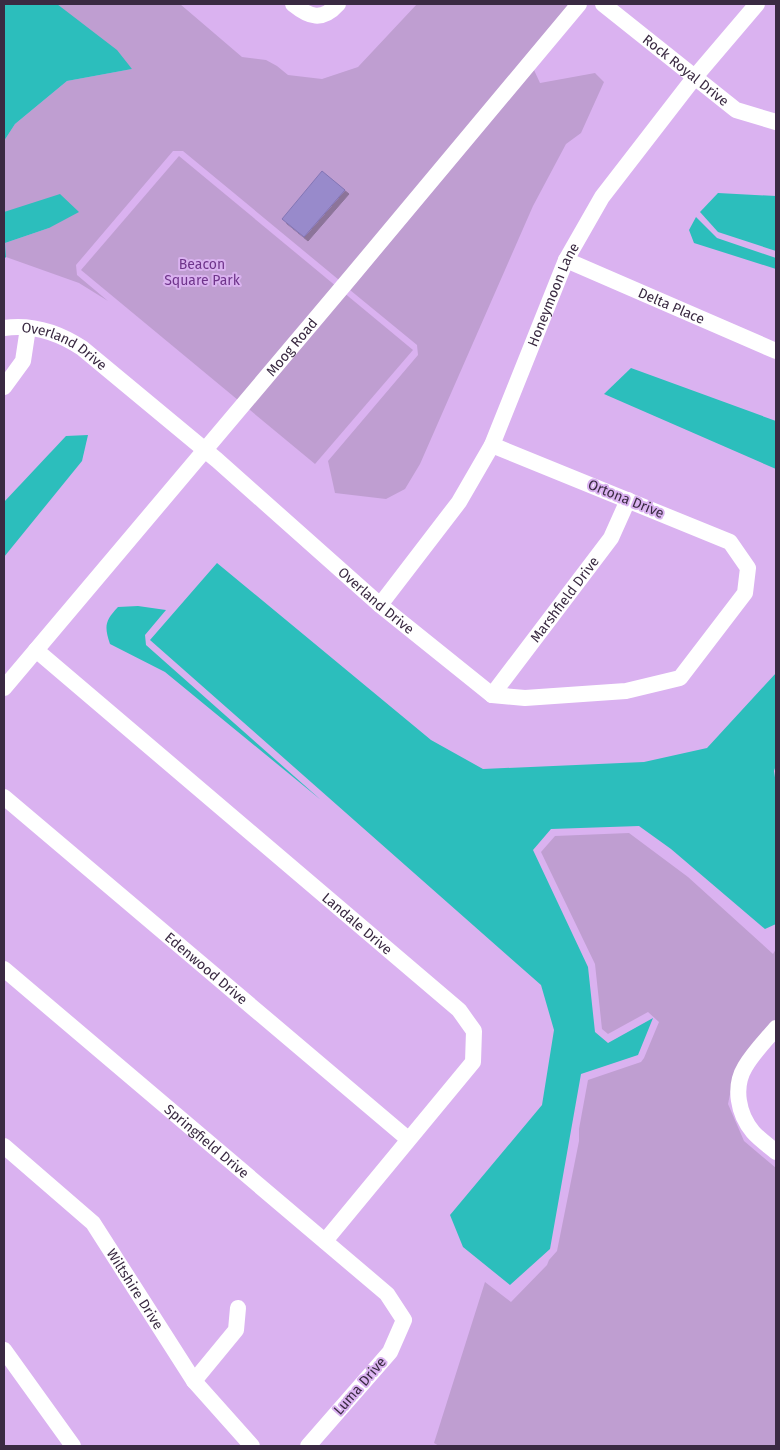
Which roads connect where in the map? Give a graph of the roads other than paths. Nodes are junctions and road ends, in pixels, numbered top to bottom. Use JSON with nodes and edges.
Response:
{"nodes":[{"id":1,"x":293,"y":4,"type":"edge"},
{"id":2,"x":338,"y":4,"type":"edge"},
{"id":3,"x":579,"y":4,"type":"edge"},
{"id":4,"x":603,"y":4,"type":"edge"},
{"id":5,"x":757,"y":4,"type":"edge"},
{"id":6,"x":694,"y":78,"type":"junction"},
{"id":7,"x":776,"y":122,"type":"edge"},
{"id":8,"x":566,"y":260,"type":"junction"},
{"id":9,"x":4,"y":328,"type":"edge"},
{"id":10,"x":28,"y":328,"type":"junction"},
{"id":11,"x":776,"y":351,"type":"edge"},
{"id":12,"x":4,"y":387,"type":"edge"},
{"id":13,"x":492,"y":445,"type":"junction"},
{"id":14,"x":205,"y":450,"type":"junction"},
{"id":15,"x":628,"y":500,"type":"junction"},
{"id":16,"x":380,"y":605,"type":"junction"},
{"id":17,"x":36,"y":650,"type":"junction"},
{"id":18,"x":4,"y":688,"type":"edge"},
{"id":19,"x":492,"y":695,"type":"junction"},
{"id":20,"x":4,"y":797,"type":"edge"},
{"id":21,"x":4,"y":969,"type":"edge"},
{"id":22,"x":776,"y":1028,"type":"edge"},
{"id":23,"x":408,"y":1139,"type":"junction"},
{"id":24,"x":4,"y":1146,"type":"edge"},
{"id":25,"x":776,"y":1152,"type":"edge"},
{"id":26,"x":325,"y":1241,"type":"junction"},
{"id":27,"x":238,"y":1308,"type":"dead end"},
{"id":28,"x":404,"y":1320,"type":"joint"},
{"id":29,"x":4,"y":1350,"type":"edge"},
{"id":30,"x":194,"y":1381,"type":"junction"},
{"id":31,"x":73,"y":1446,"type":"edge"},
{"id":32,"x":252,"y":1446,"type":"edge"},
{"id":33,"x":308,"y":1446,"type":"edge"}],
"edges":[{"from":1,"to":2,"type":"street"},
{"from":3,"to":14,"type":"street","name":"Moog Road"},
{"from":4,"to":6,"type":"street","name":"Rock Royal Drive"},
{"from":5,"to":6,"type":"street","name":"Honeymoon Lane"},
{"from":6,"to":7,"type":"street","name":"Rock Royal Drive"},
{"from":6,"to":8,"type":"street","name":"Honeymoon Lane"},
{"from":8,"to":11,"type":"street","name":"Delta Place"},
{"from":8,"to":13,"type":"street","name":"Honeymoon Lane"},
{"from":9,"to":10,"type":"street","name":"Overland Drive"},
{"from":10,"to":12,"type":"street"},
{"from":10,"to":14,"type":"street","name":"Overland Drive"},
{"from":13,"to":15,"type":"street","name":"Ortona Drive"},
{"from":13,"to":16,"type":"street","name":"Honeymoon Lane"},
{"from":14,"to":16,"type":"street","name":"Overland Drive"},
{"from":14,"to":17,"type":"street","name":"Moog Road"},
{"from":15,"to":19,"type":"street","name":"Marshfield Drive"},
{"from":15,"to":19,"type":"street","name":"Ortona Drive"},
{"from":16,"to":19,"type":"street","name":"Overland Drive"},
{"from":17,"to":18,"type":"street","name":"Moog Road"},
{"from":17,"to":23,"type":"street","name":"Landale Drive"},
{"from":20,"to":23,"type":"street","name":"Edenwood Drive"},
{"from":21,"to":26,"type":"street","name":"Springfield Drive"},
{"from":22,"to":25,"type":"street"},
{"from":23,"to":26,"type":"street","name":"Landale Drive"},
{"from":24,"to":30,"type":"street","name":"Wiltshire Drive"},
{"from":26,"to":28,"type":"street","name":"Springfield Drive"},
{"from":27,"to":30,"type":"street"},
{"from":28,"to":33,"type":"street","name":"Luma Drive"},
{"from":29,"to":31,"type":"street"},
{"from":30,"to":32,"type":"street","name":"Wiltshire Drive"}]}
